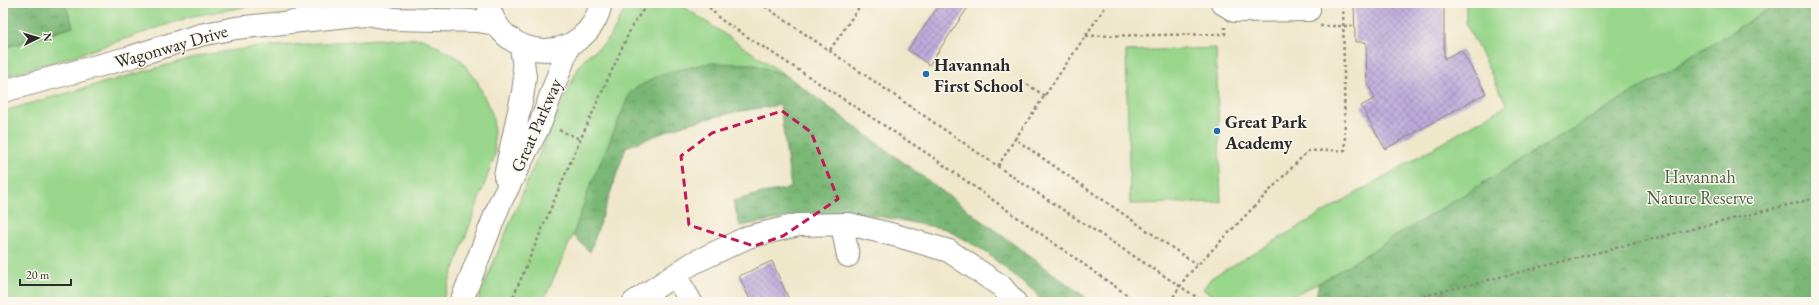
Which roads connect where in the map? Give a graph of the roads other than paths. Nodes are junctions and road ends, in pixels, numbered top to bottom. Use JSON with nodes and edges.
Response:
{"nodes":[{"id":1,"x":395,"y":3,"type":"edge"},
{"id":2,"x":488,"y":3,"type":"edge"},
{"id":3,"x":601,"y":3,"type":"edge"},
{"id":4,"x":1309,"y":3,"type":"edge"},
{"id":5,"x":1223,"y":4,"type":"edge"},
{"id":6,"x":366,"y":14,"type":"junction"},
{"id":7,"x":495,"y":24,"type":"junction"},
{"id":8,"x":569,"y":45,"type":"junction"},
{"id":9,"x":522,"y":46,"type":"junction"},
{"id":10,"x":3,"y":91,"type":"edge"},
{"id":11,"x":500,"y":203,"type":"junction"},
{"id":12,"x":842,"y":225,"type":"junction"},
{"id":13,"x":848,"y":256,"type":"dead end"},
{"id":14,"x":675,"y":275,"type":"junction"},
{"id":15,"x":461,"y":302,"type":"edge"},
{"id":16,"x":634,"y":302,"type":"edge"},
{"id":17,"x":691,"y":302,"type":"edge"},
{"id":18,"x":1014,"y":302,"type":"edge"}],
"edges":[{"from":1,"to":6,"type":"street","name":"Wagonway Drive"},
{"from":2,"to":7,"type":"street","name":"Great Parkway"},
{"from":3,"to":8,"type":"street","name":"Great Parkway"},
{"from":4,"to":5,"type":"street"},
{"from":6,"to":7,"type":"street","name":"Wagonway Drive"},
{"from":6,"to":10,"type":"street","name":"Wagonway Drive"},
{"from":7,"to":9,"type":"street","name":"Great Parkway"},
{"from":8,"to":9,"type":"street","name":"Great Parkway"},
{"from":8,"to":11,"type":"street","name":"Great Parkway"},
{"from":9,"to":11,"type":"street","name":"Great Parkway"},
{"from":11,"to":15,"type":"street","name":"Great Parkway"},
{"from":12,"to":13,"type":"street"},
{"from":12,"to":14,"type":"street"},
{"from":12,"to":18,"type":"street"},
{"from":14,"to":16,"type":"street"},
{"from":14,"to":17,"type":"street"}]}
